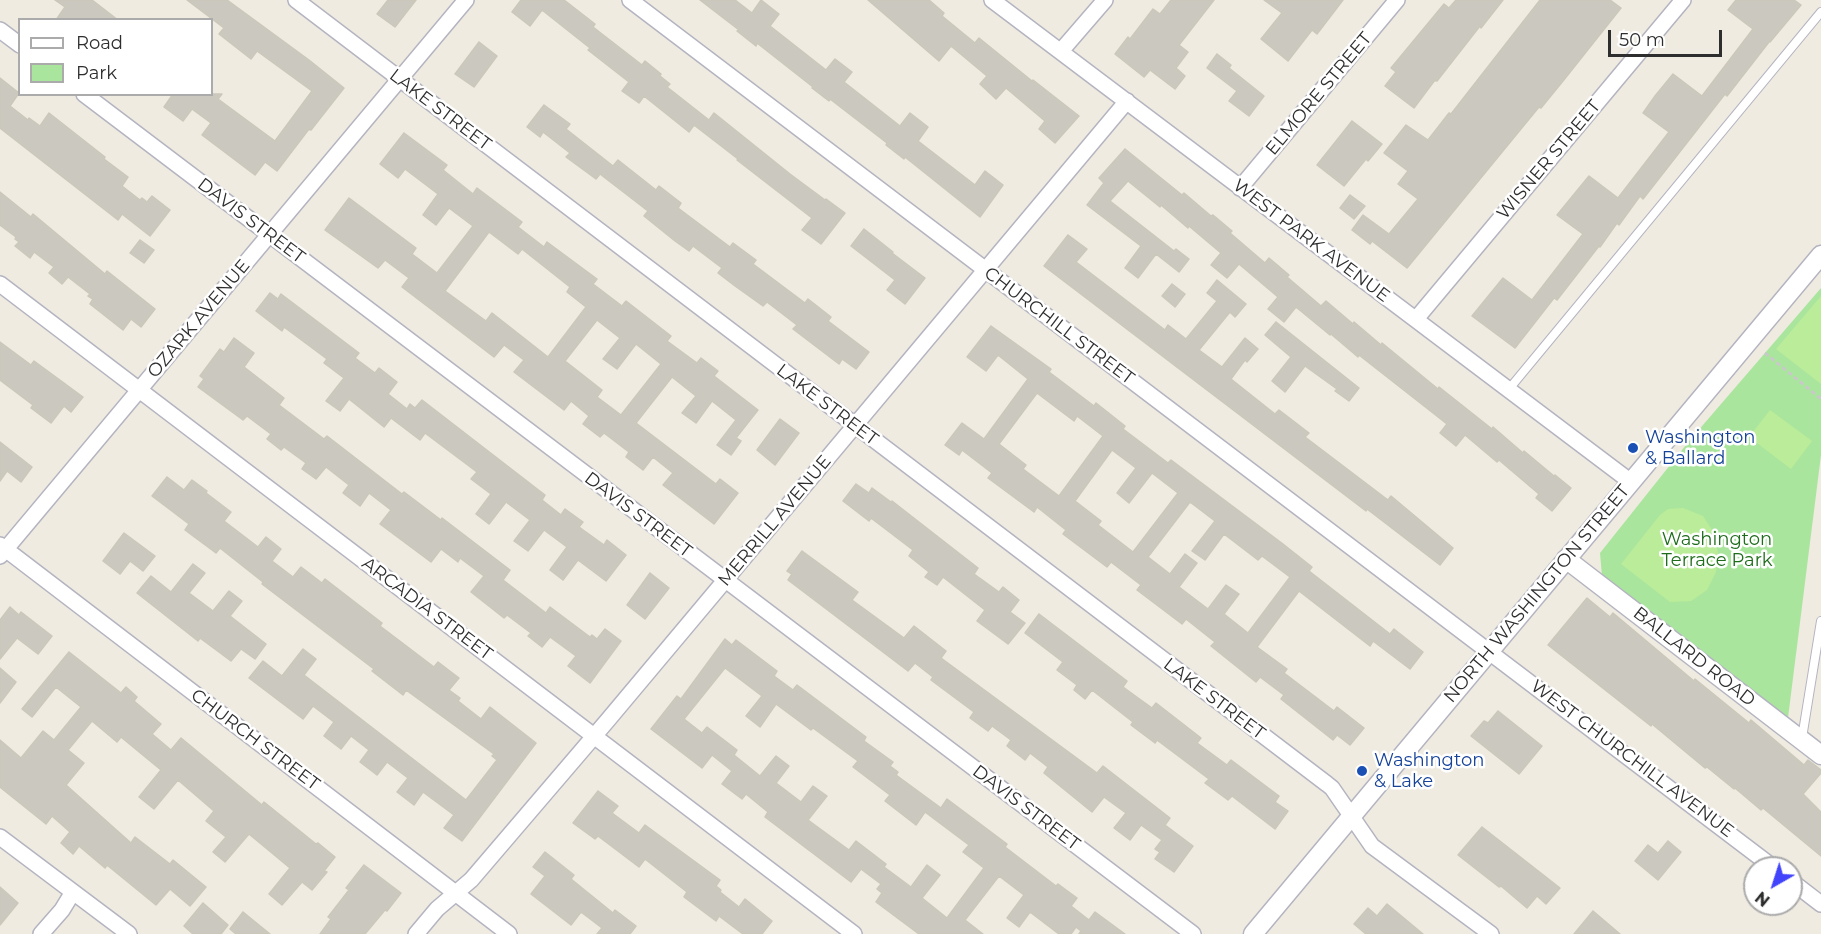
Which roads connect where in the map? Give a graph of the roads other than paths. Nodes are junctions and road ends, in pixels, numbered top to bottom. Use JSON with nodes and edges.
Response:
{"nodes":[{"id":1,"x":296,"y":0,"type":"edge"},
{"id":2,"x":466,"y":0,"type":"edge"},
{"id":3,"x":630,"y":0,"type":"edge"},
{"id":4,"x":992,"y":0,"type":"edge"},
{"id":5,"x":1105,"y":0,"type":"edge"},
{"id":6,"x":1397,"y":0,"type":"edge"},
{"id":7,"x":1683,"y":0,"type":"edge"},
{"id":8,"x":1821,"y":12,"type":"edge"},
{"id":9,"x":0,"y":30,"type":"edge"},
{"id":10,"x":18,"y":44,"type":"edge"},
{"id":11,"x":1061,"y":51,"type":"junction"},
{"id":12,"x":400,"y":80,"type":"junction"},
{"id":13,"x":87,"y":96,"type":"edge"},
{"id":14,"x":1127,"y":101,"type":"junction"},
{"id":15,"x":1240,"y":188,"type":"junction"},
{"id":16,"x":269,"y":235,"type":"junction"},
{"id":17,"x":1821,"y":255,"type":"edge"},
{"id":18,"x":985,"y":270,"type":"junction"},
{"id":19,"x":0,"y":284,"type":"edge"},
{"id":20,"x":1416,"y":319,"type":"junction"},
{"id":21,"x":1509,"y":389,"type":"junction"},
{"id":22,"x":139,"y":391,"type":"junction"},
{"id":23,"x":855,"y":426,"type":"junction"},
{"id":24,"x":1631,"y":482,"type":"junction"},
{"id":25,"x":2,"y":550,"type":"edge"},
{"id":26,"x":1566,"y":559,"type":"junction"},
{"id":27,"x":725,"y":581,"type":"junction"},
{"id":28,"x":1821,"y":621,"type":"edge"},
{"id":29,"x":1489,"y":651,"type":"junction"},
{"id":30,"x":594,"y":737,"type":"junction"},
{"id":31,"x":1802,"y":740,"type":"junction"},
{"id":32,"x":1821,"y":755,"type":"edge"},
{"id":33,"x":1351,"y":816,"type":"junction"},
{"id":34,"x":0,"y":837,"type":"edge"},
{"id":35,"x":1758,"y":856,"type":"edge"},
{"id":36,"x":1803,"y":890,"type":"edge"},
{"id":37,"x":73,"y":892,"type":"junction"},
{"id":38,"x":456,"y":893,"type":"junction"},
{"id":39,"x":1821,"y":904,"type":"edge"},
{"id":40,"x":41,"y":934,"type":"edge"},
{"id":41,"x":129,"y":934,"type":"edge"},
{"id":42,"x":416,"y":934,"type":"edge"},
{"id":43,"x":509,"y":934,"type":"edge"},
{"id":44,"x":854,"y":934,"type":"edge"},
{"id":45,"x":1193,"y":934,"type":"edge"},
{"id":46,"x":1253,"y":934,"type":"edge"},
{"id":47,"x":1491,"y":934,"type":"edge"}],
"edges":[{"from":1,"to":12,"type":"street","name":"LAKE STREET"},
{"from":2,"to":12,"type":"street","name":"OZARK AVENUE"},
{"from":3,"to":18,"type":"street","name":"CHURCHILL STREET"},
{"from":4,"to":11,"type":"street","name":"WEST PARK AVENUE"},
{"from":5,"to":11,"type":"street"},
{"from":6,"to":15,"type":"street","name":"ELMORE STREET"},
{"from":7,"to":20,"type":"street","name":"WISNER STREET"},
{"from":8,"to":21,"type":"lane"},
{"from":9,"to":10,"type":"street"},
{"from":11,"to":14,"type":"street","name":"WEST PARK AVENUE"},
{"from":12,"to":16,"type":"street","name":"OZARK AVENUE"},
{"from":12,"to":23,"type":"street","name":"LAKE STREET"},
{"from":13,"to":16,"type":"street","name":"DAVIS STREET"},
{"from":14,"to":15,"type":"street","name":"WEST PARK AVENUE"},
{"from":14,"to":18,"type":"street","name":"MERRILL AVENUE"},
{"from":15,"to":20,"type":"street","name":"WEST PARK AVENUE"},
{"from":16,"to":22,"type":"street","name":"OZARK AVENUE"},
{"from":16,"to":27,"type":"street","name":"DAVIS STREET"},
{"from":17,"to":24,"type":"street","name":"NORTH WASHINGTON STREET"},
{"from":18,"to":23,"type":"street","name":"MERRILL AVENUE"},
{"from":18,"to":29,"type":"street","name":"CHURCHILL STREET"},
{"from":19,"to":22,"type":"street","name":"ARCADIA STREET"},
{"from":20,"to":21,"type":"street","name":"WEST PARK AVENUE"},
{"from":21,"to":24,"type":"street","name":"WEST PARK AVENUE"},
{"from":22,"to":25,"type":"street","name":"OZARK AVENUE"},
{"from":22,"to":30,"type":"street","name":"ARCADIA STREET"},
{"from":23,"to":27,"type":"street","name":"MERRILL AVENUE"},
{"from":23,"to":33,"type":"street","name":"LAKE STREET"},
{"from":24,"to":26,"type":"street","name":"NORTH WASHINGTON STREET"},
{"from":25,"to":38,"type":"street","name":"CHURCH STREET"},
{"from":26,"to":29,"type":"street","name":"NORTH WASHINGTON STREET"},
{"from":26,"to":31,"type":"street","name":"BALLARD ROAD"},
{"from":27,"to":30,"type":"street","name":"MERRILL AVENUE"},
{"from":27,"to":45,"type":"street","name":"DAVIS STREET"},
{"from":28,"to":31,"type":"lane"},
{"from":29,"to":33,"type":"street","name":"NORTH WASHINGTON STREET"},
{"from":29,"to":35,"type":"street","name":"WEST CHURCHILL AVENUE"},
{"from":30,"to":38,"type":"street","name":"MERRILL AVENUE"},
{"from":30,"to":44,"type":"street","name":"ARCADIA STREET"},
{"from":31,"to":32,"type":"street","name":"BALLARD ROAD"},
{"from":33,"to":46,"type":"street","name":"NORTH WASHINGTON STREET"},
{"from":33,"to":47,"type":"street","name":"LAKE STREET"},
{"from":34,"to":37,"type":"street"},
{"from":36,"to":39,"type":"street"},
{"from":37,"to":40,"type":"street"},
{"from":37,"to":41,"type":"street"},
{"from":38,"to":42,"type":"street","name":"MERRILL AVENUE"},
{"from":38,"to":43,"type":"street","name":"CHURCH STREET"}]}
